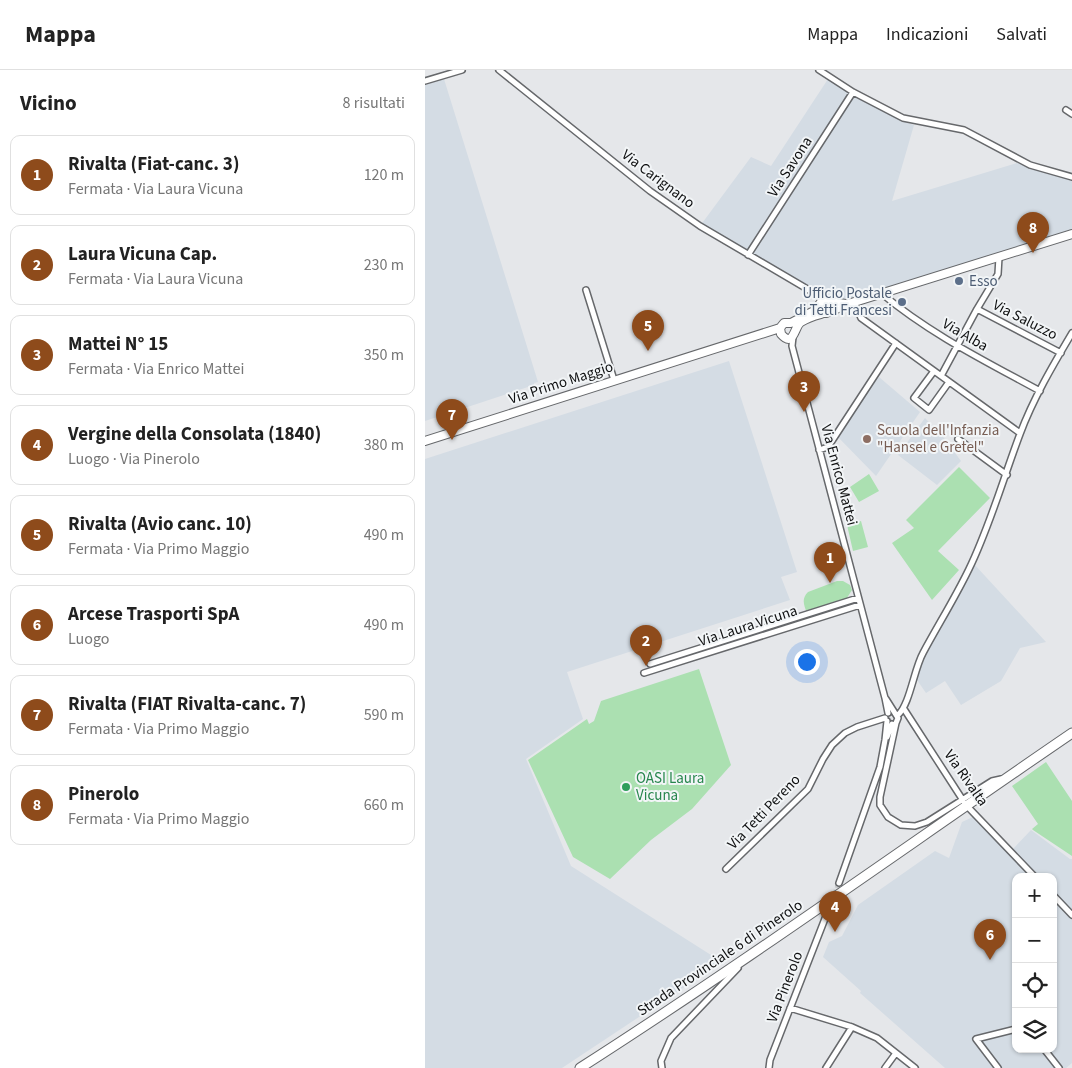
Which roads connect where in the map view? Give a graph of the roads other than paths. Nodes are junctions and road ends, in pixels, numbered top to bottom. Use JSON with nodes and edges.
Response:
{"nodes":[{"id":1,"x":462,"y":70,"type":"edge"},
{"id":2,"x":499,"y":70,"type":"edge"},
{"id":3,"x":819,"y":70,"type":"edge"},
{"id":4,"x":427,"y":79,"type":"edge"},
{"id":5,"x":853,"y":92,"type":"junction"},
{"id":6,"x":1066,"y":110,"type":"dead end"},
{"id":7,"x":1072,"y":114,"type":"edge"},
{"id":8,"x":1072,"y":177,"type":"edge"},
{"id":9,"x":1072,"y":234,"type":"edge"},
{"id":10,"x":748,"y":255,"type":"junction"},
{"id":11,"x":999,"y":257,"type":"junction"},
{"id":12,"x":586,"y":290,"type":"dead end"},
{"id":13,"x":813,"y":293,"type":"junction"},
{"id":14,"x":881,"y":293,"type":"junction"},
{"id":15,"x":828,"y":301,"type":"junction"},
{"id":16,"x":851,"y":303,"type":"junction"},
{"id":17,"x":818,"y":306,"type":"junction"},
{"id":18,"x":977,"y":310,"type":"junction"},
{"id":19,"x":826,"y":313,"type":"junction"},
{"id":20,"x":787,"y":332,"type":"junction"},
{"id":21,"x":1072,"y":333,"type":"edge"},
{"id":22,"x":896,"y":343,"type":"junction"},
{"id":23,"x":957,"y":347,"type":"junction"},
{"id":24,"x":1061,"y":352,"type":"junction"},
{"id":25,"x":934,"y":371,"type":"junction"},
{"id":26,"x":941,"y":376,"type":"junction"},
{"id":27,"x":614,"y":380,"type":"junction"},
{"id":28,"x":949,"y":382,"type":"junction"},
{"id":29,"x":1040,"y":391,"type":"junction"},
{"id":30,"x":1020,"y":433,"type":"junction"},
{"id":31,"x":958,"y":439,"type":"dead end"},
{"id":32,"x":425,"y":441,"type":"edge"},
{"id":33,"x":819,"y":450,"type":"junction"},
{"id":34,"x":1007,"y":475,"type":"junction"},
{"id":35,"x":859,"y":598,"type":"junction"},
{"id":36,"x":860,"y":605,"type":"junction"},
{"id":37,"x":650,"y":664,"type":"dead end"},
{"id":38,"x":644,"y":673,"type":"dead end"},
{"id":39,"x":905,"y":707,"type":"junction"},
{"id":40,"x":892,"y":717,"type":"junction"},
{"id":41,"x":1072,"y":733,"type":"edge"},
{"id":42,"x":964,"y":802,"type":"junction"},
{"id":43,"x":726,"y":868,"type":"dead end"},
{"id":44,"x":1031,"y":873,"type":"edge"},
{"id":45,"x":839,"y":883,"type":"tunnel mouth"},
{"id":46,"x":1057,"y":899,"type":"edge"},
{"id":47,"x":1072,"y":914,"type":"edge"},
{"id":48,"x":826,"y":916,"type":"tunnel mouth"},
{"id":49,"x":750,"y":955,"type":"junction"},
{"id":50,"x":790,"y":1008,"type":"junction"},
{"id":51,"x":852,"y":1027,"type":"junction"},
{"id":52,"x":1012,"y":1029,"type":"edge"},
{"id":53,"x":896,"y":1053,"type":"junction"},
{"id":54,"x":1047,"y":1053,"type":"edge"},
{"id":55,"x":580,"y":1068,"type":"edge"},
{"id":56,"x":662,"y":1068,"type":"edge"},
{"id":57,"x":768,"y":1068,"type":"edge"},
{"id":58,"x":826,"y":1068,"type":"edge"},
{"id":59,"x":885,"y":1068,"type":"edge"},
{"id":60,"x":915,"y":1068,"type":"edge"},
{"id":61,"x":998,"y":1068,"type":"edge"},
{"id":62,"x":1059,"y":1068,"type":"edge"}],
"edges":[{"from":1,"to":4,"type":"street"},
{"from":2,"to":10,"type":"street","name":"Via Carignano"},
{"from":3,"to":5,"type":"street"},
{"from":5,"to":8,"type":"street"},
{"from":5,"to":10,"type":"street","name":"Via Savona"},
{"from":6,"to":7,"type":"street"},
{"from":9,"to":11,"type":"main road","name":"Via Primo Maggio"},
{"from":10,"to":13,"type":"street","name":"Via Carignano"},
{"from":11,"to":14,"type":"main road","name":"Via Primo Maggio"},
{"from":11,"to":18,"type":"street"},
{"from":12,"to":27,"type":"street"},
{"from":13,"to":15,"type":"street","name":"Via Carignano"},
{"from":13,"to":17,"type":"street"},
{"from":14,"to":16,"type":"main road","name":"Via Primo Maggio"},
{"from":14,"to":23,"type":"street","name":"Via Alba"},
{"from":15,"to":16,"type":"main road","name":"Via Primo Maggio"},
{"from":15,"to":17,"type":"main road"},
{"from":15,"to":19,"type":"main road"},
{"from":16,"to":19,"type":"main road","name":"Via Primo Maggio"},
{"from":16,"to":22,"type":"street"},
{"from":17,"to":19,"type":"main road"},
{"from":17,"to":20,"type":"main road","name":"Via Primo Maggio"},
{"from":18,"to":23,"type":"street"},
{"from":18,"to":24,"type":"street","name":"Via Saluzzo"},
{"from":19,"to":20,"type":"main road","name":"Via Primo Maggio"},
{"from":20,"to":27,"type":"main road","name":"Via Primo Maggio"},
{"from":20,"to":33,"type":"street","name":"Via Enrico Mattei"},
{"from":21,"to":24,"type":"street"},
{"from":22,"to":25,"type":"street"},
{"from":22,"to":33,"type":"street"},
{"from":23,"to":26,"type":"street"},
{"from":23,"to":29,"type":"street","name":"Via Alba"},
{"from":24,"to":29,"type":"street"},
{"from":25,"to":26,"type":"street"},
{"from":25,"to":28,"type":"street"},
{"from":26,"to":28,"type":"street"},
{"from":27,"to":32,"type":"main road","name":"Via Primo Maggio"},
{"from":28,"to":30,"type":"street"},
{"from":29,"to":30,"type":"street"},
{"from":30,"to":34,"type":"street"},
{"from":31,"to":34,"type":"street"},
{"from":33,"to":35,"type":"street","name":"Via Enrico Mattei"},
{"from":34,"to":39,"type":"street"},
{"from":35,"to":36,"type":"street","name":"Via Enrico Mattei"},
{"from":35,"to":37,"type":"street","name":"Via Laura Vicuna"},
{"from":36,"to":38,"type":"street","name":"Via Laura Vicuna"},
{"from":36,"to":40,"type":"street","name":"Via Enrico Mattei"},
{"from":39,"to":40,"type":"street"},
{"from":39,"to":42,"type":"street","name":"Via Rivalta"},
{"from":40,"to":42,"type":"street"},
{"from":40,"to":43,"type":"street","name":"Via Tetti Pereno"},
{"from":40,"to":45,"type":"street"},
{"from":41,"to":42,"type":"main road","name":"Strada Provinciale 6 di Pinerolo"},
{"from":42,"to":44,"type":"street","name":"Via Rivalta"},
{"from":42,"to":49,"type":"main road","name":"Strada Provinciale 6 di Pinerolo"},
{"from":46,"to":47,"type":"street"},
{"from":48,"to":50,"type":"street","name":"Via Pinerolo"},
{"from":49,"to":55,"type":"main road","name":"Strada Provinciale 6 di Pinerolo"},
{"from":49,"to":56,"type":"street"},
{"from":50,"to":51,"type":"street"},
{"from":50,"to":57,"type":"street","name":"Via Pinerolo"},
{"from":51,"to":53,"type":"street"},
{"from":51,"to":58,"type":"street"},
{"from":52,"to":61,"type":"street"},
{"from":53,"to":59,"type":"street"},
{"from":53,"to":60,"type":"street"},
{"from":54,"to":62,"type":"street"}]}
